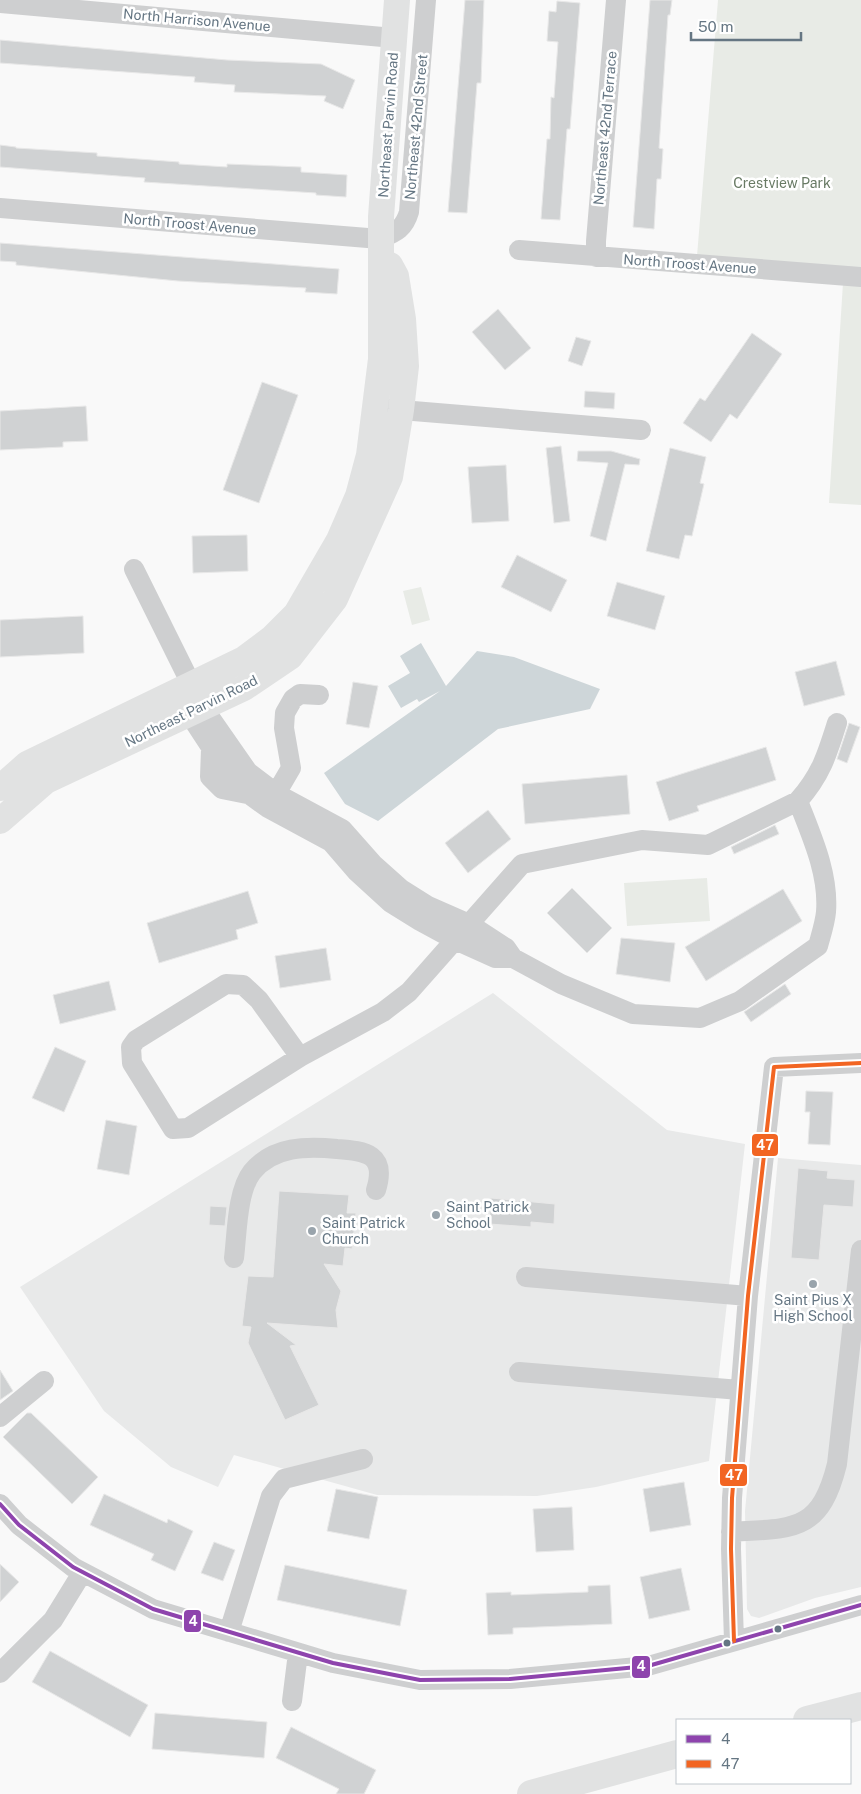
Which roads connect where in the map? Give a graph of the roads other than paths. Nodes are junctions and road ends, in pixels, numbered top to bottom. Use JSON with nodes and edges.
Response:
{"nodes":[{"id":1,"x":397,"y":0,"type":"edge"},
{"id":2,"x":426,"y":0,"type":"edge"},
{"id":3,"x":616,"y":0,"type":"edge"},
{"id":4,"x":0,"y":3,"type":"edge"},
{"id":5,"x":394,"y":38,"type":"junction"},
{"id":6,"x":0,"y":208,"type":"edge"},
{"id":7,"x":381,"y":245,"type":"junction"},
{"id":8,"x":519,"y":250,"type":"dead end"},
{"id":9,"x":596,"y":257,"type":"junction"},
{"id":10,"x":861,"y":277,"type":"edge"},
{"id":11,"x":375,"y":408,"type":"junction"},
{"id":12,"x":401,"y":410,"type":"junction"},
{"id":13,"x":641,"y":430,"type":"dead end"},
{"id":14,"x":134,"y":569,"type":"dead end"},
{"id":15,"x":320,"y":695,"type":"dead end"},
{"id":16,"x":189,"y":699,"type":"junction"},
{"id":17,"x":837,"y":723,"type":"dead end"},
{"id":18,"x":219,"y":751,"type":"junction"},
{"id":19,"x":4,"y":797,"type":"edge"},
{"id":20,"x":272,"y":801,"type":"junction"},
{"id":21,"x":798,"y":801,"type":"junction"},
{"id":22,"x":469,"y":924,"type":"junction"},
{"id":23,"x":455,"y":940,"type":"junction"},
{"id":24,"x":513,"y":958,"type":"junction"},
{"id":25,"x":300,"y":1057,"type":"junction"},
{"id":26,"x":861,"y":1063,"type":"edge"},
{"id":27,"x":376,"y":1190,"type":"dead end"},
{"id":28,"x":861,"y":1250,"type":"edge"},
{"id":29,"x":234,"y":1258,"type":"dead end"},
{"id":30,"x":526,"y":1278,"type":"dead end"},
{"id":31,"x":748,"y":1296,"type":"junction"},
{"id":32,"x":519,"y":1372,"type":"dead end"},
{"id":33,"x":44,"y":1381,"type":"dead end"},
{"id":34,"x":740,"y":1390,"type":"junction"},
{"id":35,"x":0,"y":1417,"type":"edge"},
{"id":36,"x":363,"y":1459,"type":"dead end"},
{"id":37,"x":0,"y":1504,"type":"edge"},
{"id":38,"x":731,"y":1532,"type":"junction"},
{"id":39,"x":82,"y":1573,"type":"junction"},
{"id":40,"x":861,"y":1605,"type":"edge"},
{"id":41,"x":230,"y":1632,"type":"junction"},
{"id":42,"x":734,"y":1641,"type":"junction"},
{"id":43,"x":298,"y":1653,"type":"junction"},
{"id":44,"x":0,"y":1673,"type":"edge"},
{"id":45,"x":292,"y":1701,"type":"dead end"},
{"id":46,"x":861,"y":1706,"type":"edge"},
{"id":47,"x":811,"y":1719,"type":"edge"},
{"id":48,"x":676,"y":1754,"type":"edge"},
{"id":49,"x":531,"y":1794,"type":"edge"}],
"edges":[{"from":1,"to":5,"type":"main road","name":"Northeast Parvin Road"},
{"from":2,"to":7,"type":"street","name":"Northeast 42nd Street"},
{"from":3,"to":9,"type":"street","name":"Northeast 42nd Terrace"},
{"from":4,"to":5,"type":"street","name":"North Harrison Avenue"},
{"from":5,"to":7,"type":"main road","name":"Northeast Parvin Road"},
{"from":6,"to":7,"type":"street","name":"North Troost Avenue"},
{"from":7,"to":11,"type":"main road","name":"Northeast Parvin Road"},
{"from":7,"to":12,"type":"main road","name":"Northeast Parvin Road"},
{"from":8,"to":9,"type":"street","name":"North Troost Avenue"},
{"from":9,"to":10,"type":"street","name":"North Troost Avenue"},
{"from":11,"to":12,"type":"street"},
{"from":11,"to":16,"type":"main road","name":"Northeast Parvin Road"},
{"from":12,"to":13,"type":"street"},
{"from":12,"to":16,"type":"main road","name":"Northeast Parvin Road"},
{"from":14,"to":16,"type":"street"},
{"from":15,"to":20,"type":"street"},
{"from":16,"to":18,"type":"street"},
{"from":16,"to":19,"type":"main road","name":"Northeast Parvin Road"},
{"from":17,"to":21,"type":"street"},
{"from":18,"to":20,"type":"street"},
{"from":18,"to":20,"type":"street"},
{"from":20,"to":22,"type":"street"},
{"from":20,"to":23,"type":"street"},
{"from":21,"to":22,"type":"street"},
{"from":21,"to":24,"type":"street"},
{"from":22,"to":23,"type":"street"},
{"from":22,"to":24,"type":"street"},
{"from":23,"to":24,"type":"street"},
{"from":23,"to":25,"type":"street"},
{"from":25,"to":25,"type":"street"},
{"from":26,"to":31,"type":"street"},
{"from":27,"to":29,"type":"street"},
{"from":28,"to":38,"type":"street"},
{"from":30,"to":31,"type":"street"},
{"from":31,"to":34,"type":"street"},
{"from":32,"to":34,"type":"street"},
{"from":33,"to":35,"type":"street"},
{"from":34,"to":38,"type":"street"},
{"from":36,"to":41,"type":"street"},
{"from":37,"to":39,"type":"street"},
{"from":38,"to":42,"type":"street"},
{"from":39,"to":41,"type":"street"},
{"from":39,"to":44,"type":"street"},
{"from":40,"to":42,"type":"street"},
{"from":41,"to":43,"type":"street"},
{"from":42,"to":43,"type":"street"},
{"from":43,"to":45,"type":"street"},
{"from":46,"to":47,"type":"highway"},
{"from":48,"to":49,"type":"highway"}]}
